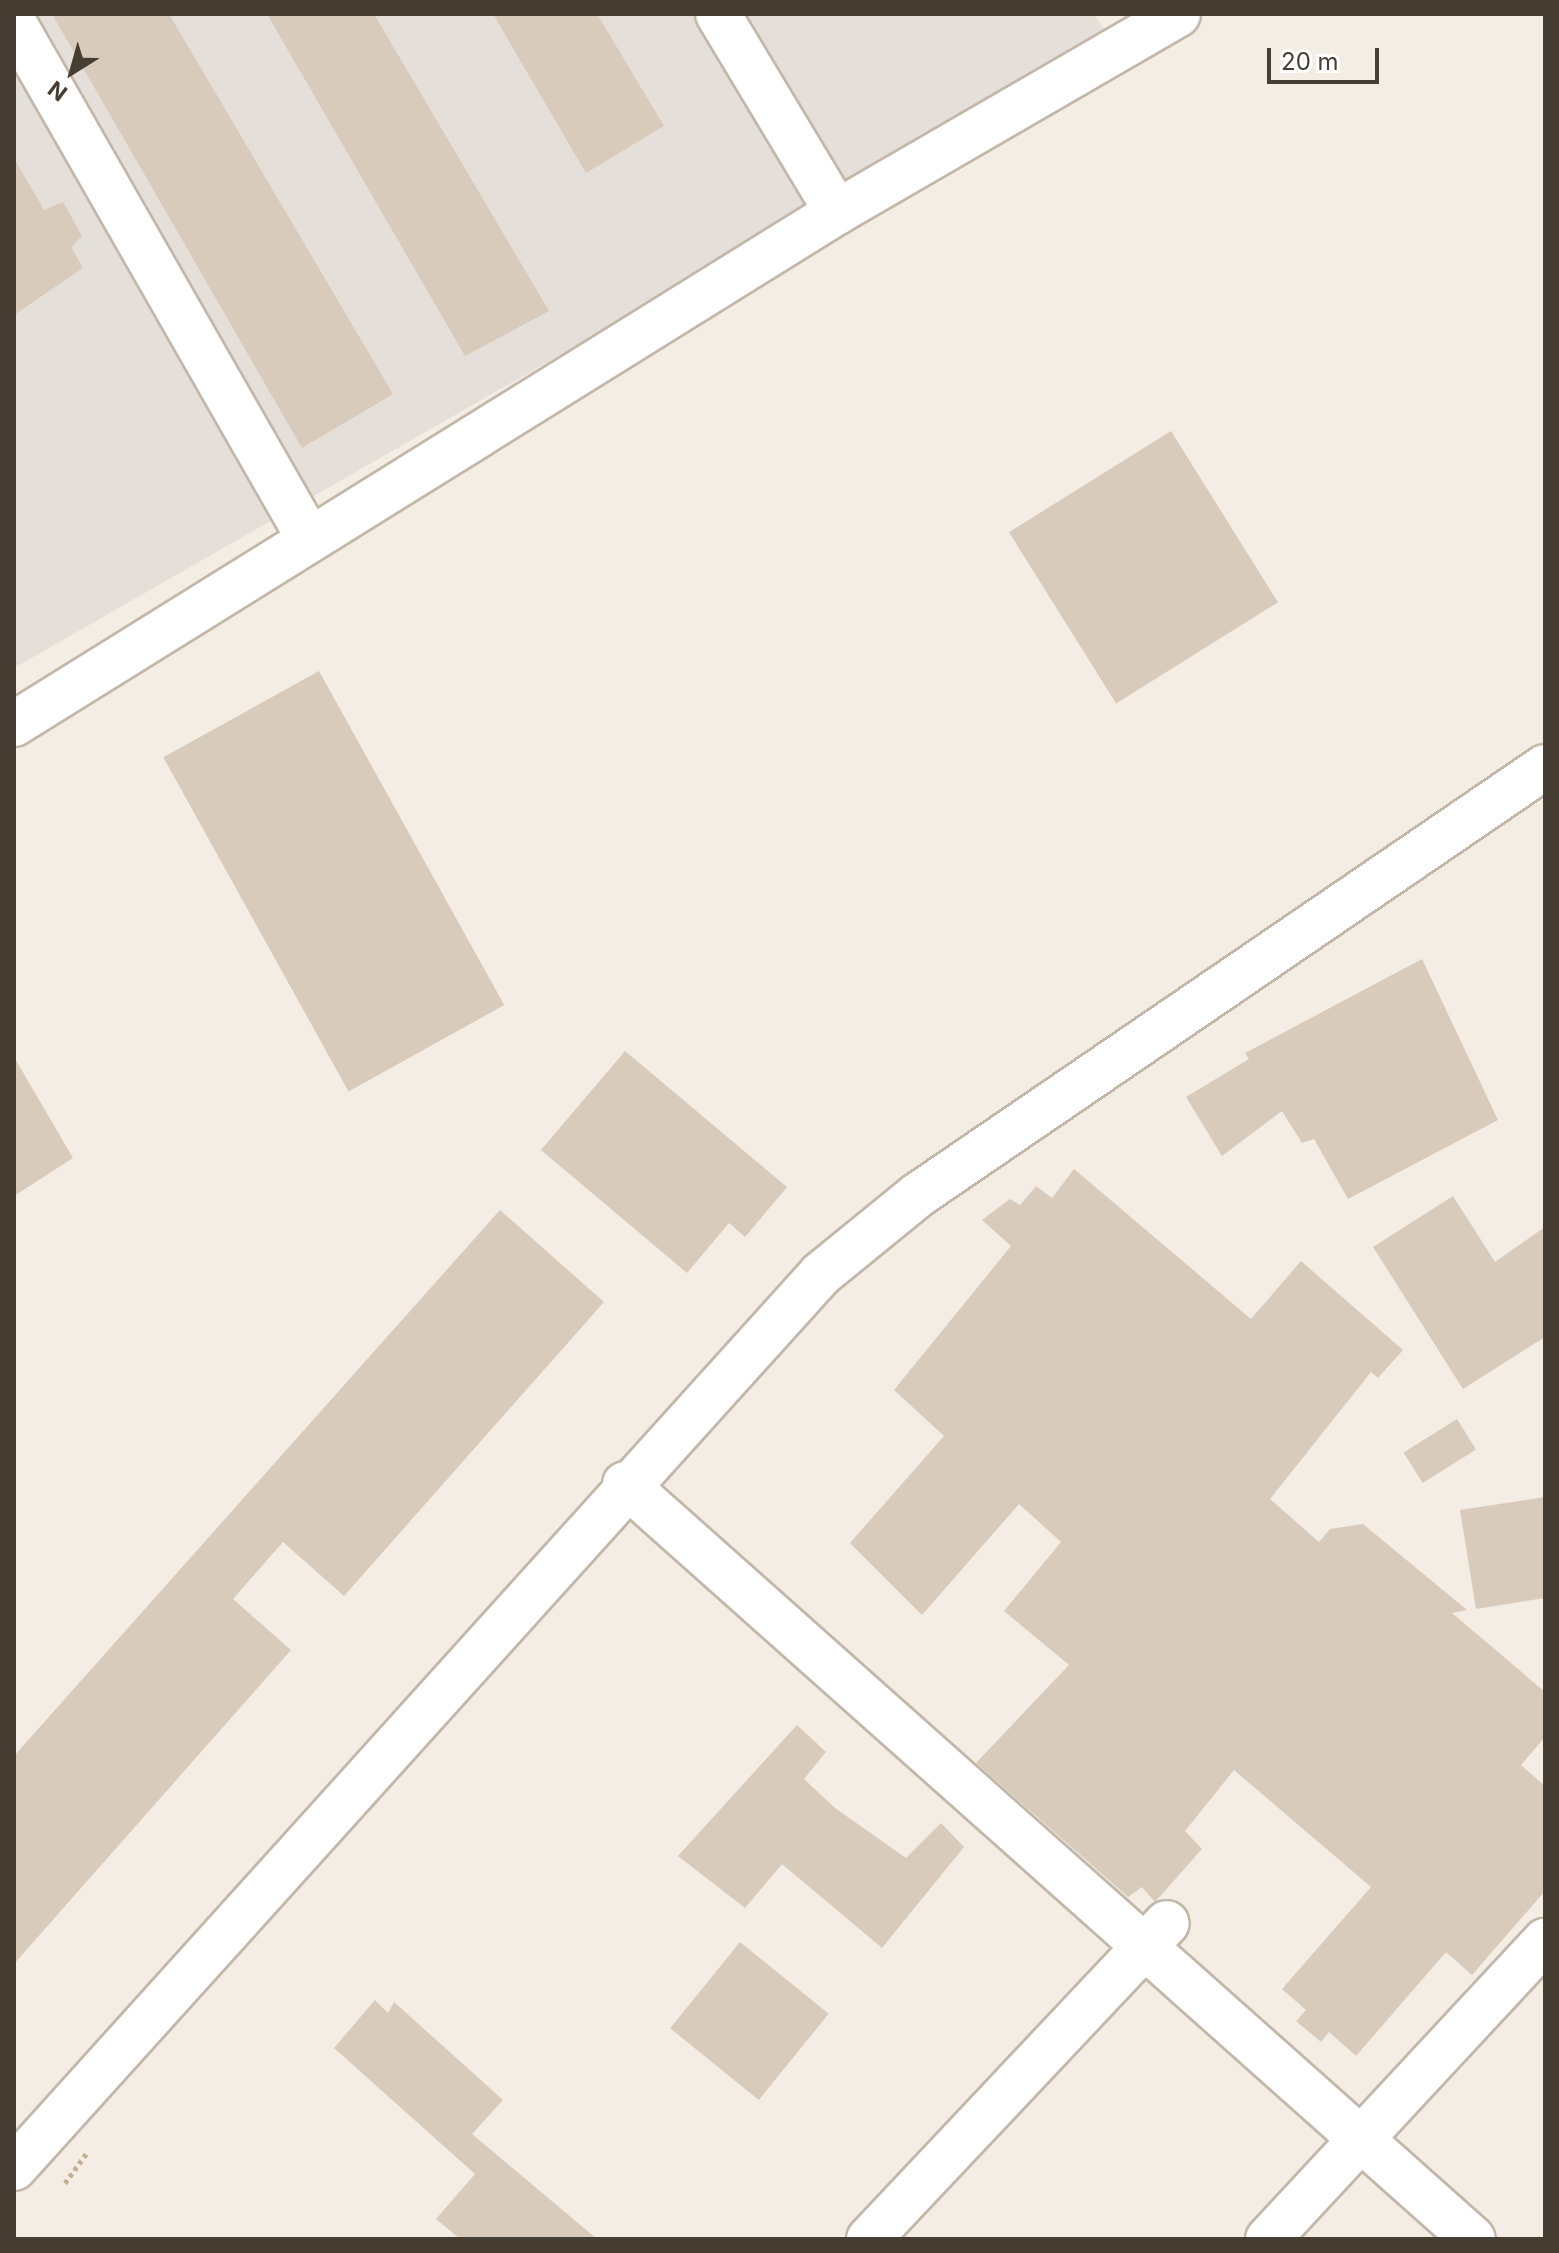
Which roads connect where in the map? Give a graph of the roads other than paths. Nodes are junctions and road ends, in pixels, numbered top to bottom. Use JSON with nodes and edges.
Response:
{"nodes":[{"id":1,"x":718,"y":14,"type":"edge"},
{"id":2,"x":1178,"y":14,"type":"edge"},
{"id":3,"x":14,"y":23,"type":"edge"},
{"id":4,"x":837,"y":212,"type":"junction"},
{"id":5,"x":307,"y":535,"type":"junction"},
{"id":6,"x":14,"y":724,"type":"edge"},
{"id":7,"x":1545,"y":767,"type":"edge"},
{"id":8,"x":625,"y":1484,"type":"junction"},
{"id":9,"x":1156,"y":1935,"type":"junction"},
{"id":10,"x":1545,"y":1941,"type":"edge"},
{"id":11,"x":1359,"y":2137,"type":"junction"},
{"id":12,"x":14,"y":2168,"type":"edge"},
{"id":13,"x":869,"y":2239,"type":"edge"},
{"id":14,"x":1268,"y":2239,"type":"edge"},
{"id":15,"x":1473,"y":2239,"type":"edge"}],
"edges":[{"from":1,"to":4,"type":"street"},
{"from":2,"to":4,"type":"street"},
{"from":3,"to":5,"type":"street"},
{"from":4,"to":5,"type":"street"},
{"from":5,"to":6,"type":"street"},
{"from":7,"to":8,"type":"street"},
{"from":8,"to":9,"type":"street"},
{"from":8,"to":12,"type":"street"},
{"from":9,"to":11,"type":"street"},
{"from":9,"to":13,"type":"street"},
{"from":10,"to":11,"type":"street"},
{"from":11,"to":14,"type":"street"},
{"from":11,"to":15,"type":"street"}]}
